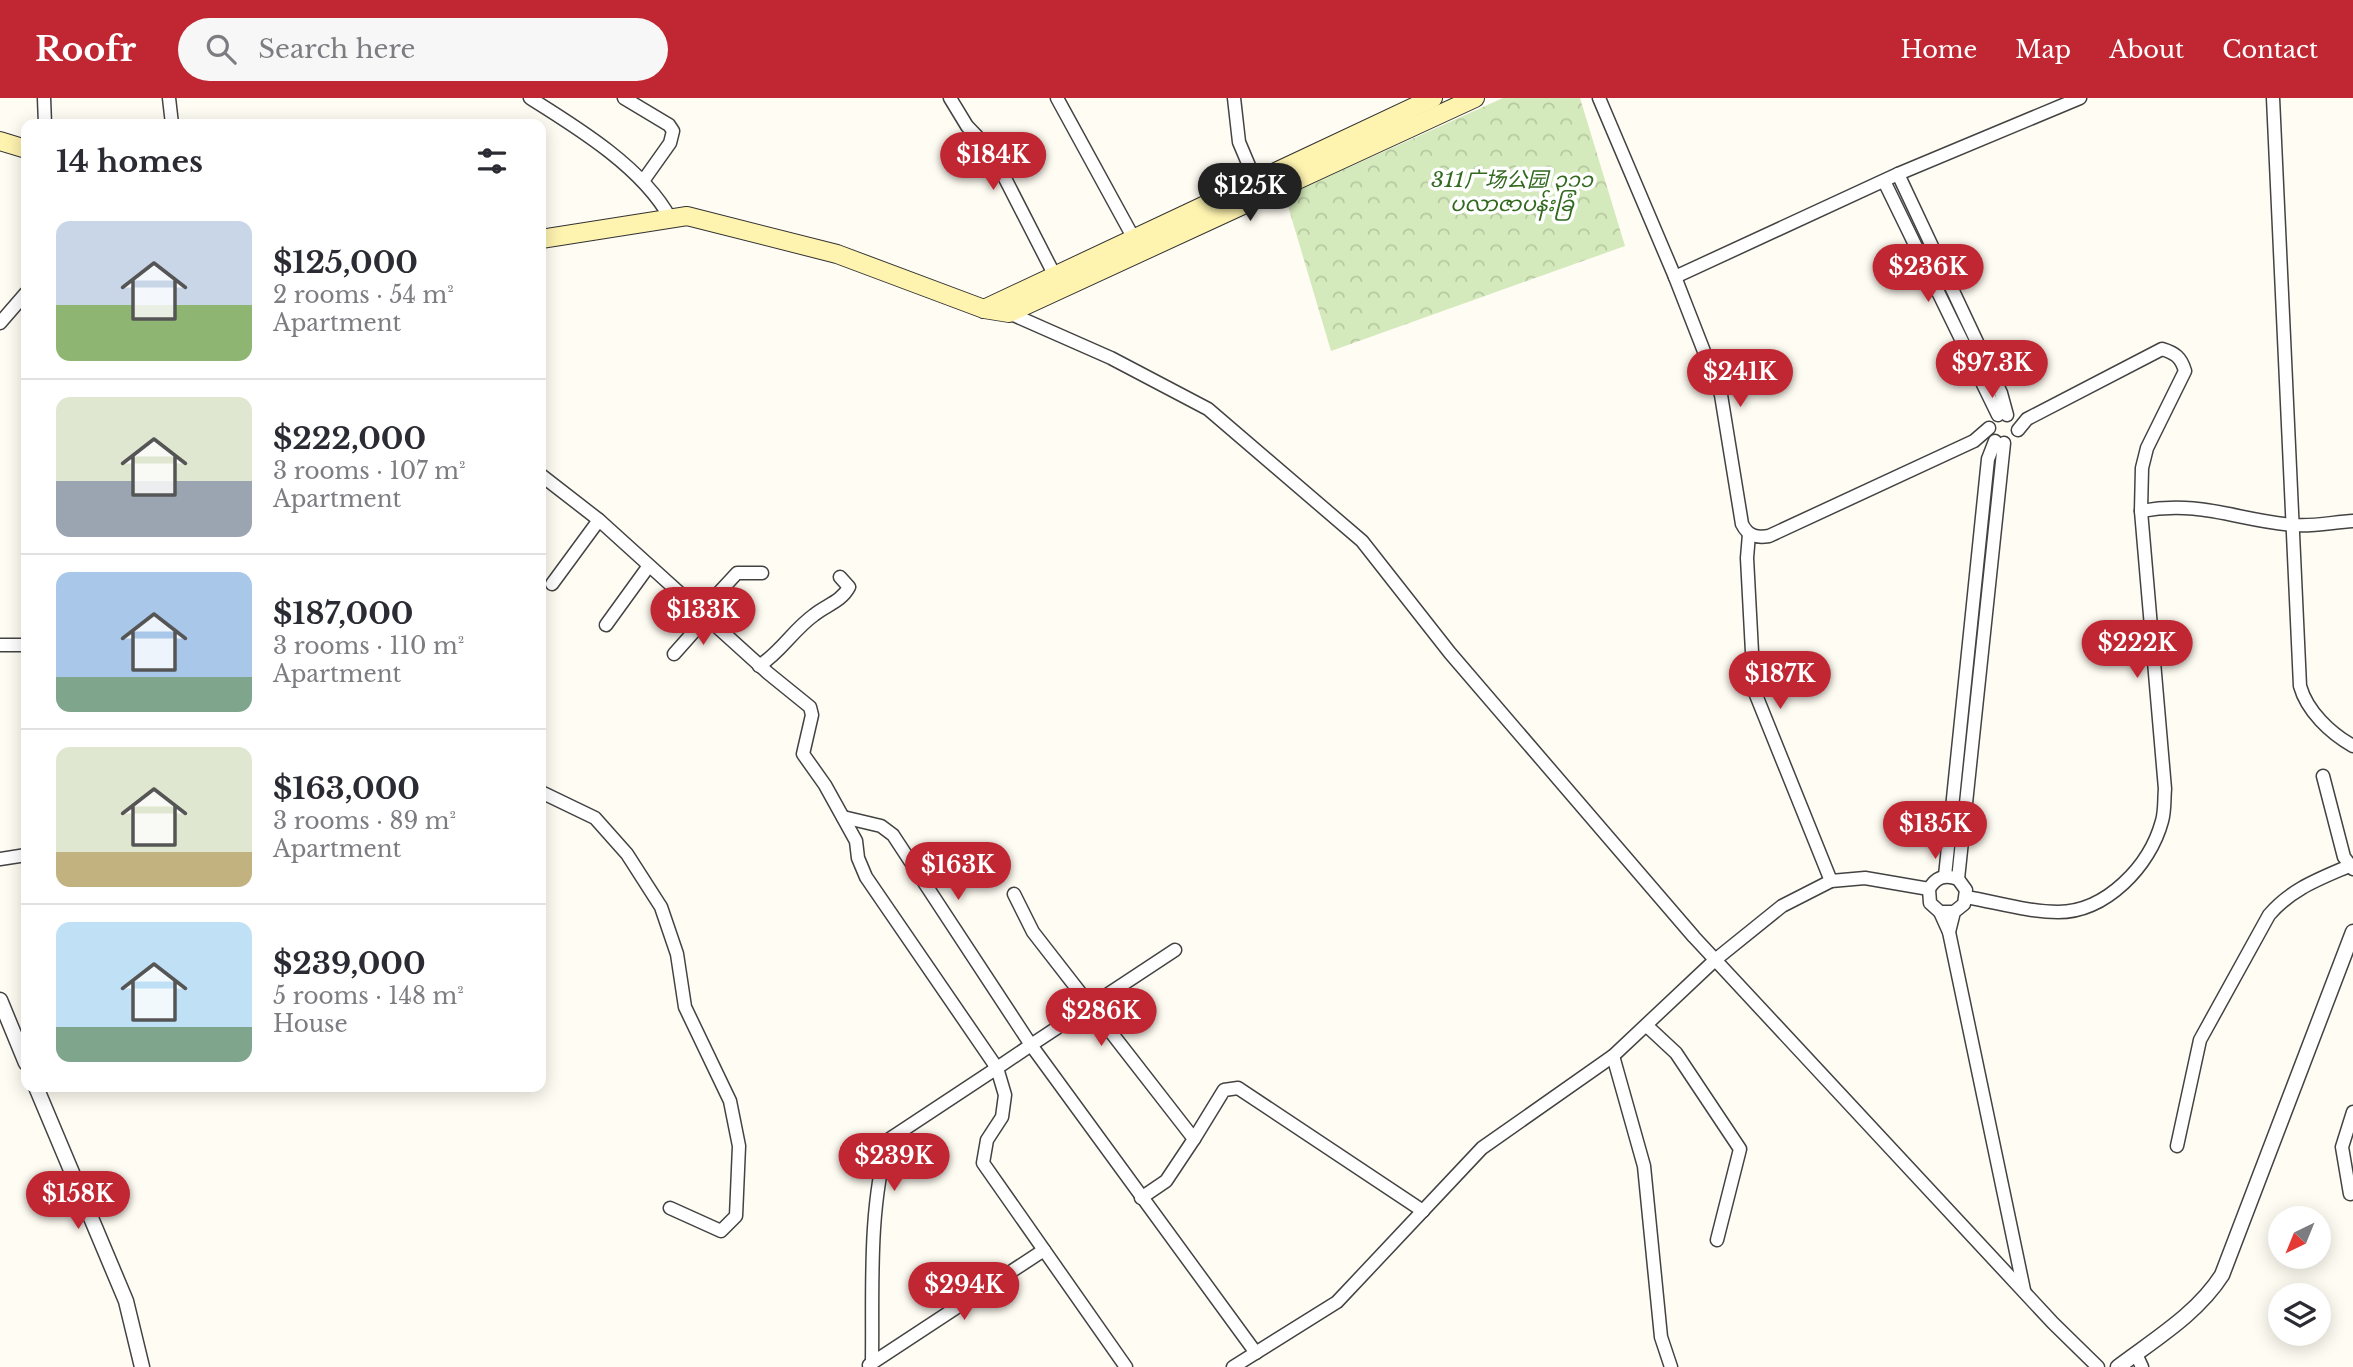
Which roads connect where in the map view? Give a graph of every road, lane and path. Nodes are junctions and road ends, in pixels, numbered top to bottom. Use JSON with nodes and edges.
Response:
{"nodes":[{"id":1,"x":44,"y":98,"type":"edge"},
{"id":2,"x":169,"y":98,"type":"edge"},
{"id":3,"x":530,"y":98,"type":"edge"},
{"id":4,"x":624,"y":98,"type":"edge"},
{"id":5,"x":950,"y":98,"type":"edge"},
{"id":6,"x":1056,"y":98,"type":"edge"},
{"id":7,"x":1234,"y":98,"type":"edge"},
{"id":8,"x":1433,"y":98,"type":"edge"},
{"id":9,"x":1475,"y":98,"type":"edge"},
{"id":10,"x":1599,"y":98,"type":"edge"},
{"id":11,"x":2080,"y":98,"type":"edge"},
{"id":12,"x":2273,"y":98,"type":"edge"},
{"id":13,"x":1448,"y":103,"type":"edge"},
{"id":14,"x":44,"y":119,"type":"edge"},
{"id":15,"x":171,"y":119,"type":"edge"},
{"id":16,"x":0,"y":141,"type":"edge"},
{"id":17,"x":1353,"y":145,"type":"junction"},
{"id":18,"x":21,"y":147,"type":"edge"},
{"id":19,"x":1898,"y":174,"type":"junction"},
{"id":20,"x":643,"y":181,"type":"junction"},
{"id":21,"x":1884,"y":181,"type":"junction"},
{"id":22,"x":1259,"y":189,"type":"junction"},
{"id":23,"x":670,"y":218,"type":"junction"},
{"id":24,"x":1133,"y":237,"type":"junction"},
{"id":25,"x":546,"y":238,"type":"edge"},
{"id":26,"x":1055,"y":276,"type":"junction"},
{"id":27,"x":1675,"y":277,"type":"junction"},
{"id":28,"x":21,"y":299,"type":"edge"},
{"id":29,"x":984,"y":309,"type":"junction"},
{"id":30,"x":1009,"y":313,"type":"junction"},
{"id":31,"x":0,"y":323,"type":"edge"},
{"id":32,"x":2013,"y":420,"type":"junction"},
{"id":33,"x":1995,"y":438,"type":"junction"},
{"id":34,"x":546,"y":482,"type":"edge"},
{"id":35,"x":2141,"y":511,"type":"junction"},
{"id":36,"x":599,"y":520,"type":"junction"},
{"id":37,"x":2353,"y":521,"type":"edge"},
{"id":38,"x":2293,"y":525,"type":"junction"},
{"id":39,"x":1749,"y":534,"type":"junction"},
{"id":40,"x":649,"y":567,"type":"junction"},
{"id":41,"x":762,"y":573,"type":"dead end"},
{"id":42,"x":841,"y":577,"type":"dead end"},
{"id":43,"x":552,"y":584,"type":"dead end"},
{"id":44,"x":703,"y":616,"type":"junction"},
{"id":45,"x":606,"y":625,"type":"dead end"},
{"id":46,"x":0,"y":645,"type":"edge"},
{"id":47,"x":21,"y":645,"type":"edge"},
{"id":48,"x":674,"y":654,"type":"dead end"},
{"id":49,"x":759,"y":666,"type":"junction"},
{"id":50,"x":2353,"y":746,"type":"edge"},
{"id":51,"x":2323,"y":776,"type":"dead end"},
{"id":52,"x":546,"y":794,"type":"edge"},
{"id":53,"x":843,"y":817,"type":"junction"},
{"id":54,"x":21,"y":856,"type":"edge"},
{"id":55,"x":0,"y":859,"type":"edge"},
{"id":56,"x":2351,"y":867,"type":"edge"},
{"id":57,"x":1951,"y":877,"type":"junction"},
{"id":58,"x":1831,"y":881,"type":"junction"},
{"id":59,"x":1929,"y":889,"type":"junction"},
{"id":60,"x":1014,"y":894,"type":"dead end"},
{"id":61,"x":1966,"y":897,"type":"junction"},
{"id":62,"x":1940,"y":912,"type":"junction"},
{"id":63,"x":1954,"y":912,"type":"junction"},
{"id":64,"x":1949,"y":932,"type":"junction"},
{"id":65,"x":2353,"y":932,"type":"edge"},
{"id":66,"x":1175,"y":950,"type":"dead end"},
{"id":67,"x":1715,"y":960,"type":"junction"},
{"id":68,"x":0,"y":1000,"type":"edge"},
{"id":69,"x":1090,"y":1007,"type":"junction"},
{"id":70,"x":1647,"y":1026,"type":"junction"},
{"id":71,"x":1031,"y":1045,"type":"junction"},
{"id":72,"x":21,"y":1051,"type":"edge"},
{"id":73,"x":1613,"y":1056,"type":"junction"},
{"id":74,"x":997,"y":1068,"type":"junction"},
{"id":75,"x":38,"y":1092,"type":"edge"},
{"id":76,"x":2353,"y":1112,"type":"edge"},
{"id":77,"x":1194,"y":1139,"type":"junction"},
{"id":78,"x":2177,"y":1146,"type":"dead end"},
{"id":79,"x":2350,"y":1194,"type":"dead end"},
{"id":80,"x":1141,"y":1198,"type":"junction"},
{"id":81,"x":670,"y":1208,"type":"dead end"},
{"id":82,"x":1423,"y":1211,"type":"junction"},
{"id":83,"x":1717,"y":1240,"type":"dead end"},
{"id":84,"x":1044,"y":1250,"type":"junction"},
{"id":85,"x":2025,"y":1292,"type":"junction"},
{"id":86,"x":1256,"y":1353,"type":"junction"},
{"id":87,"x":2139,"y":1360,"type":"edge"},
{"id":88,"x":869,"y":1365,"type":"edge"},
{"id":89,"x":142,"y":1367,"type":"edge"},
{"id":90,"x":1126,"y":1367,"type":"edge"},
{"id":91,"x":1233,"y":1367,"type":"edge"},
{"id":92,"x":1671,"y":1367,"type":"edge"},
{"id":93,"x":2098,"y":1367,"type":"edge"},
{"id":94,"x":2118,"y":1367,"type":"edge"}],
"edges":[{"from":1,"to":14,"type":"street"},
{"from":2,"to":15,"type":"street"},
{"from":3,"to":20,"type":"street"},
{"from":4,"to":20,"type":"street"},
{"from":5,"to":26,"type":"street"},
{"from":6,"to":24,"type":"street"},
{"from":7,"to":22,"type":"street"},
{"from":8,"to":17,"type":"main road"},
{"from":9,"to":13,"type":"main road"},
{"from":10,"to":27,"type":"street"},
{"from":11,"to":19,"type":"street"},
{"from":12,"to":38,"type":"street"},
{"from":13,"to":17,"type":"main road"},
{"from":16,"to":18,"type":"main road"},
{"from":17,"to":22,"type":"main road"},
{"from":19,"to":21,"type":"street"},
{"from":19,"to":32,"type":"street"},
{"from":20,"to":23,"type":"street"},
{"from":21,"to":27,"type":"street"},
{"from":21,"to":32,"type":"street"},
{"from":22,"to":24,"type":"main road"},
{"from":22,"to":30,"type":"main road"},
{"from":23,"to":25,"type":"main road"},
{"from":23,"to":29,"type":"main road"},
{"from":24,"to":26,"type":"main road"},
{"from":26,"to":29,"type":"main road"},
{"from":27,"to":39,"type":"street"},
{"from":28,"to":31,"type":"street"},
{"from":29,"to":30,"type":"main road"},
{"from":30,"to":67,"type":"street"},
{"from":32,"to":33,"type":"street"},
{"from":32,"to":33,"type":"street"},
{"from":32,"to":35,"type":"street"},
{"from":33,"to":39,"type":"street"},
{"from":33,"to":57,"type":"street"},
{"from":34,"to":36,"type":"street"},
{"from":35,"to":38,"type":"street"},
{"from":35,"to":61,"type":"street"},
{"from":36,"to":40,"type":"street"},
{"from":36,"to":43,"type":"street"},
{"from":37,"to":38,"type":"street"},
{"from":38,"to":50,"type":"street"},
{"from":39,"to":58,"type":"street"},
{"from":40,"to":44,"type":"street"},
{"from":40,"to":45,"type":"street"},
{"from":41,"to":44,"type":"street"},
{"from":42,"to":49,"type":"street"},
{"from":44,"to":48,"type":"street"},
{"from":44,"to":49,"type":"street"},
{"from":46,"to":47,"type":"street"},
{"from":49,"to":53,"type":"street"},
{"from":51,"to":56,"type":"street"},
{"from":52,"to":81,"type":"street"},
{"from":53,"to":71,"type":"street"},
{"from":53,"to":74,"type":"street"},
{"from":54,"to":55,"type":"street"},
{"from":56,"to":78,"type":"street"},
{"from":57,"to":59,"type":"street"},
{"from":57,"to":61,"type":"street"},
{"from":58,"to":59,"type":"street"},
{"from":58,"to":67,"type":"street"},
{"from":59,"to":62,"type":"street"},
{"from":60,"to":69,"type":"street"},
{"from":61,"to":63,"type":"street"},
{"from":62,"to":63,"type":"street"},
{"from":62,"to":64,"type":"street"},
{"from":63,"to":64,"type":"street"},
{"from":64,"to":85,"type":"street"},
{"from":65,"to":87,"type":"street"},
{"from":66,"to":69,"type":"street"},
{"from":67,"to":70,"type":"street"},
{"from":67,"to":85,"type":"street"},
{"from":68,"to":72,"type":"street"},
{"from":69,"to":71,"type":"street"},
{"from":69,"to":77,"type":"street"},
{"from":70,"to":73,"type":"street"},
{"from":70,"to":83,"type":"street"},
{"from":71,"to":74,"type":"street"},
{"from":71,"to":80,"type":"street"},
{"from":73,"to":82,"type":"street"},
{"from":73,"to":92,"type":"street"},
{"from":74,"to":84,"type":"street"},
{"from":74,"to":88,"type":"street"},
{"from":75,"to":89,"type":"street"},
{"from":76,"to":79,"type":"street"},
{"from":77,"to":80,"type":"street"},
{"from":77,"to":82,"type":"street"},
{"from":80,"to":86,"type":"street"},
{"from":82,"to":86,"type":"street"},
{"from":84,"to":88,"type":"street"},
{"from":84,"to":90,"type":"street"},
{"from":85,"to":93,"type":"street"},
{"from":86,"to":91,"type":"street"},
{"from":87,"to":94,"type":"street"}]}
